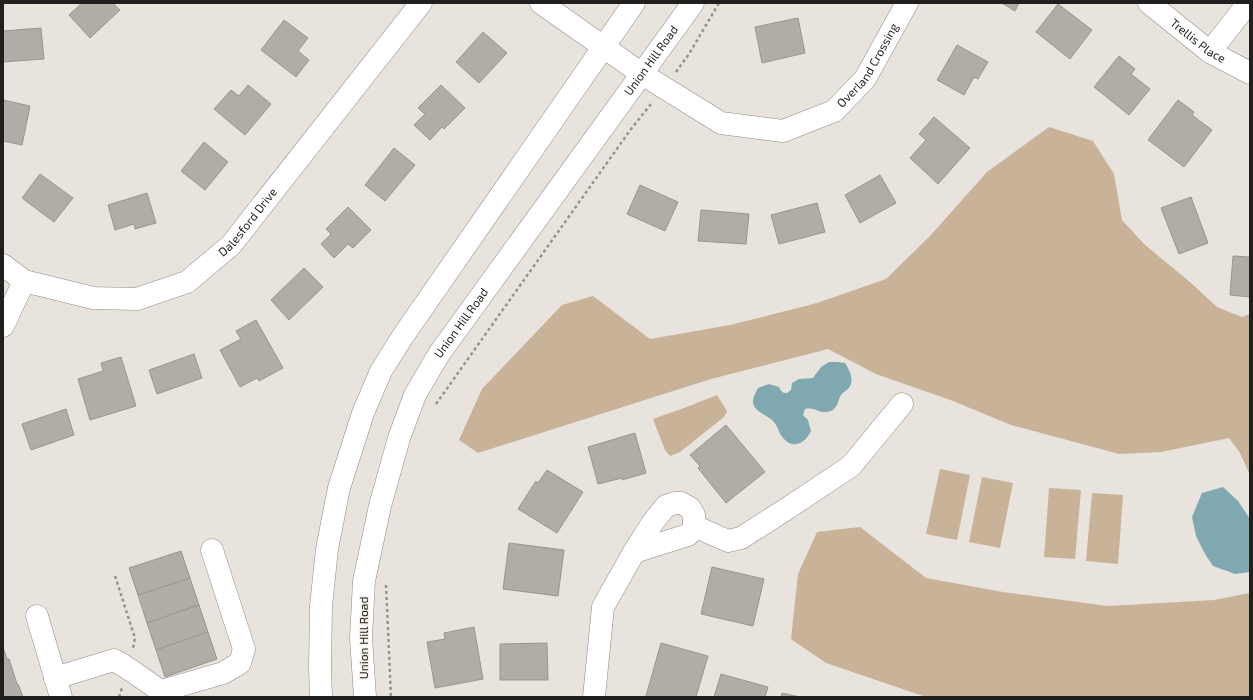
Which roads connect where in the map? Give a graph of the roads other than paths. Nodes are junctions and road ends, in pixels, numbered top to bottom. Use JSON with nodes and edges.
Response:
{"nodes":[{"id":1,"x":421,"y":3,"type":"edge"},
{"id":2,"x":541,"y":3,"type":"edge"},
{"id":3,"x":634,"y":3,"type":"edge"},
{"id":4,"x":693,"y":3,"type":"edge"},
{"id":5,"x":907,"y":3,"type":"edge"},
{"id":6,"x":1149,"y":3,"type":"edge"},
{"id":7,"x":1248,"y":3,"type":"edge"},
{"id":8,"x":604,"y":47,"type":"junction"},
{"id":9,"x":1210,"y":52,"type":"junction"},
{"id":10,"x":1250,"y":73,"type":"edge"},
{"id":11,"x":642,"y":74,"type":"junction"},
{"id":12,"x":3,"y":265,"type":"edge"},
{"id":13,"x":24,"y":281,"type":"junction"},
{"id":14,"x":3,"y":326,"type":"edge"},
{"id":15,"x":902,"y":404,"type":"dead end"},
{"id":16,"x":694,"y":526,"type":"junction"},
{"id":17,"x":212,"y":550,"type":"dead end"},
{"id":18,"x":634,"y":552,"type":"junction"},
{"id":19,"x":37,"y":616,"type":"dead end"},
{"id":20,"x":58,"y":687,"type":"edge"},
{"id":21,"x":183,"y":691,"type":"edge"},
{"id":22,"x":321,"y":697,"type":"edge"},
{"id":23,"x":365,"y":697,"type":"edge"},
{"id":24,"x":594,"y":697,"type":"edge"}],
"edges":[{"from":1,"to":13,"type":"street","name":"Dalesford Drive"},
{"from":2,"to":8,"type":"street","name":"Overland Crossing"},
{"from":3,"to":8,"type":"street"},
{"from":4,"to":11,"type":"street","name":"Union Hill Road"},
{"from":5,"to":11,"type":"street","name":"Overland Crossing"},
{"from":6,"to":9,"type":"street","name":"Trellis Place"},
{"from":7,"to":9,"type":"street"},
{"from":8,"to":11,"type":"street","name":"Overland Crossing"},
{"from":8,"to":22,"type":"street"},
{"from":9,"to":10,"type":"street","name":"Trellis Place"},
{"from":11,"to":23,"type":"street","name":"Union Hill Road"},
{"from":12,"to":13,"type":"street","name":"Dalesford Drive"},
{"from":13,"to":14,"type":"street"},
{"from":15,"to":16,"type":"street"},
{"from":16,"to":18,"type":"street"},
{"from":16,"to":18,"type":"street"},
{"from":17,"to":21,"type":"street"},
{"from":18,"to":24,"type":"street"},
{"from":19,"to":20,"type":"street"},
{"from":20,"to":21,"type":"street"}]}
